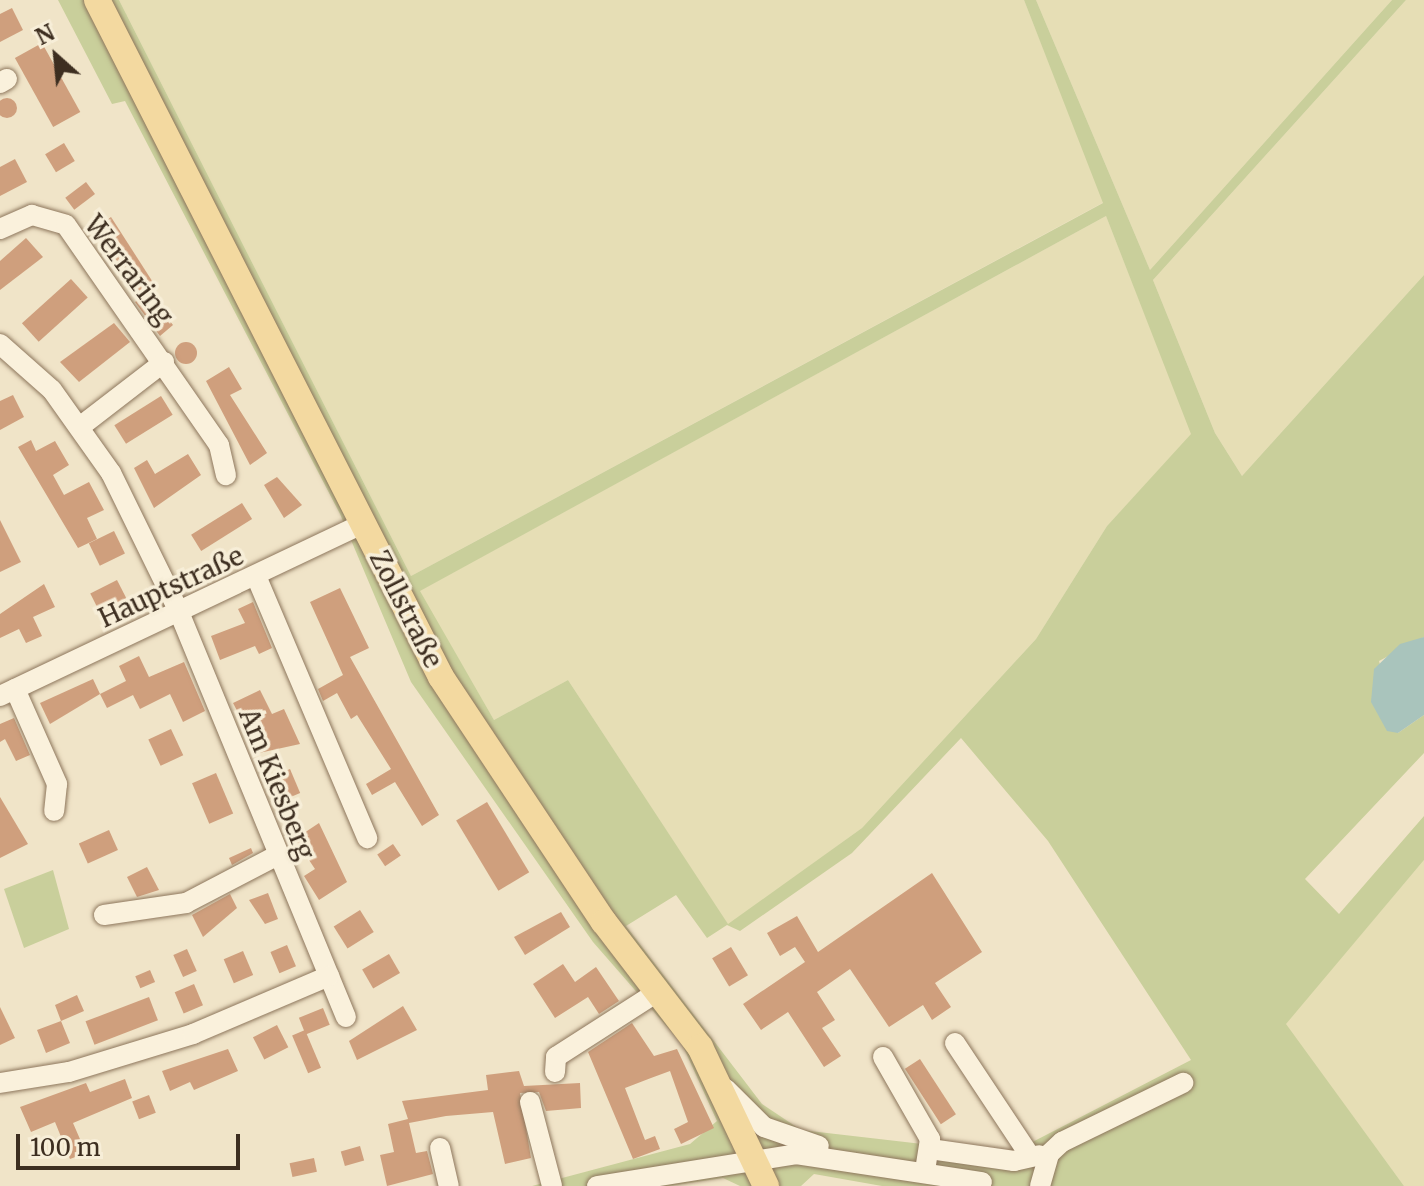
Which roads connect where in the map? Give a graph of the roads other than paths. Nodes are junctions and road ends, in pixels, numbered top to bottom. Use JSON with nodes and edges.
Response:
{"nodes":[{"id":1,"x":97,"y":0,"type":"edge"},
{"id":2,"x":0,"y":229,"type":"edge"},
{"id":3,"x":0,"y":344,"type":"edge"},
{"id":4,"x":164,"y":362,"type":"junction"},
{"id":5,"x":81,"y":426,"type":"junction"},
{"id":6,"x":226,"y":475,"type":"dead end"},
{"id":7,"x":363,"y":524,"type":"junction"},
{"id":8,"x":256,"y":576,"type":"junction"},
{"id":9,"x":179,"y":612,"type":"junction"},
{"id":10,"x":8,"y":692,"type":"edge"},
{"id":11,"x":54,"y":811,"type":"dead end"},
{"id":12,"x":367,"y":838,"type":"dead end"},
{"id":13,"x":278,"y":855,"type":"junction"},
{"id":14,"x":104,"y":915,"type":"dead end"},
{"id":15,"x":329,"y":976,"type":"junction"},
{"id":16,"x":659,"y":991,"type":"junction"},
{"id":17,"x":346,"y":1017,"type":"dead end"},
{"id":18,"x":955,"y":1043,"type":"dead end"},
{"id":19,"x":883,"y":1057,"type":"dead end"},
{"id":20,"x":555,"y":1072,"type":"dead end"},
{"id":21,"x":716,"y":1077,"type":"junction"},
{"id":22,"x":0,"y":1083,"type":"edge"},
{"id":23,"x":1183,"y":1083,"type":"dead end"},
{"id":24,"x":530,"y":1102,"type":"dead end"},
{"id":25,"x":440,"y":1148,"type":"dead end"},
{"id":26,"x":1038,"y":1155,"type":"junction"},
{"id":27,"x":754,"y":1156,"type":"junction"},
{"id":28,"x":928,"y":1162,"type":"junction"},
{"id":29,"x":992,"y":1184,"type":"edge"},
{"id":30,"x":449,"y":1186,"type":"edge"},
{"id":31,"x":552,"y":1186,"type":"edge"},
{"id":32,"x":597,"y":1186,"type":"edge"},
{"id":33,"x":766,"y":1186,"type":"edge"},
{"id":34,"x":1040,"y":1186,"type":"edge"}],
"edges":[{"from":1,"to":7,"type":"main road","name":"Zollstraße"},
{"from":2,"to":4,"type":"street","name":"Werraring"},
{"from":3,"to":5,"type":"street","name":"Am Kiesberg"},
{"from":4,"to":5,"type":"street","name":"Werraring"},
{"from":4,"to":6,"type":"street","name":"Werraring"},
{"from":5,"to":9,"type":"street","name":"Am Kiesberg"},
{"from":7,"to":8,"type":"street","name":"Hauptstraße"},
{"from":7,"to":16,"type":"main road","name":"Zollstraße"},
{"from":8,"to":9,"type":"street","name":"Hauptstraße"},
{"from":8,"to":12,"type":"street"},
{"from":9,"to":10,"type":"street","name":"Hauptstraße"},
{"from":9,"to":13,"type":"street","name":"Am Kiesberg"},
{"from":10,"to":11,"type":"street"},
{"from":13,"to":14,"type":"street"},
{"from":13,"to":15,"type":"street","name":"Am Kiesberg"},
{"from":15,"to":17,"type":"street","name":"Am Kiesberg"},
{"from":15,"to":22,"type":"street"},
{"from":16,"to":20,"type":"street"},
{"from":16,"to":21,"type":"main road","name":"Zollstraße"},
{"from":18,"to":26,"type":"street"},
{"from":19,"to":28,"type":"street"},
{"from":21,"to":27,"type":"main road","name":"Zollstraße"},
{"from":21,"to":28,"type":"street"},
{"from":23,"to":26,"type":"street"},
{"from":24,"to":31,"type":"street"},
{"from":25,"to":30,"type":"street"},
{"from":26,"to":28,"type":"street"},
{"from":26,"to":34,"type":"street"},
{"from":27,"to":28,"type":"street"},
{"from":27,"to":32,"type":"street"},
{"from":27,"to":33,"type":"main road","name":"Zollstraße"},
{"from":28,"to":29,"type":"street"}]}
